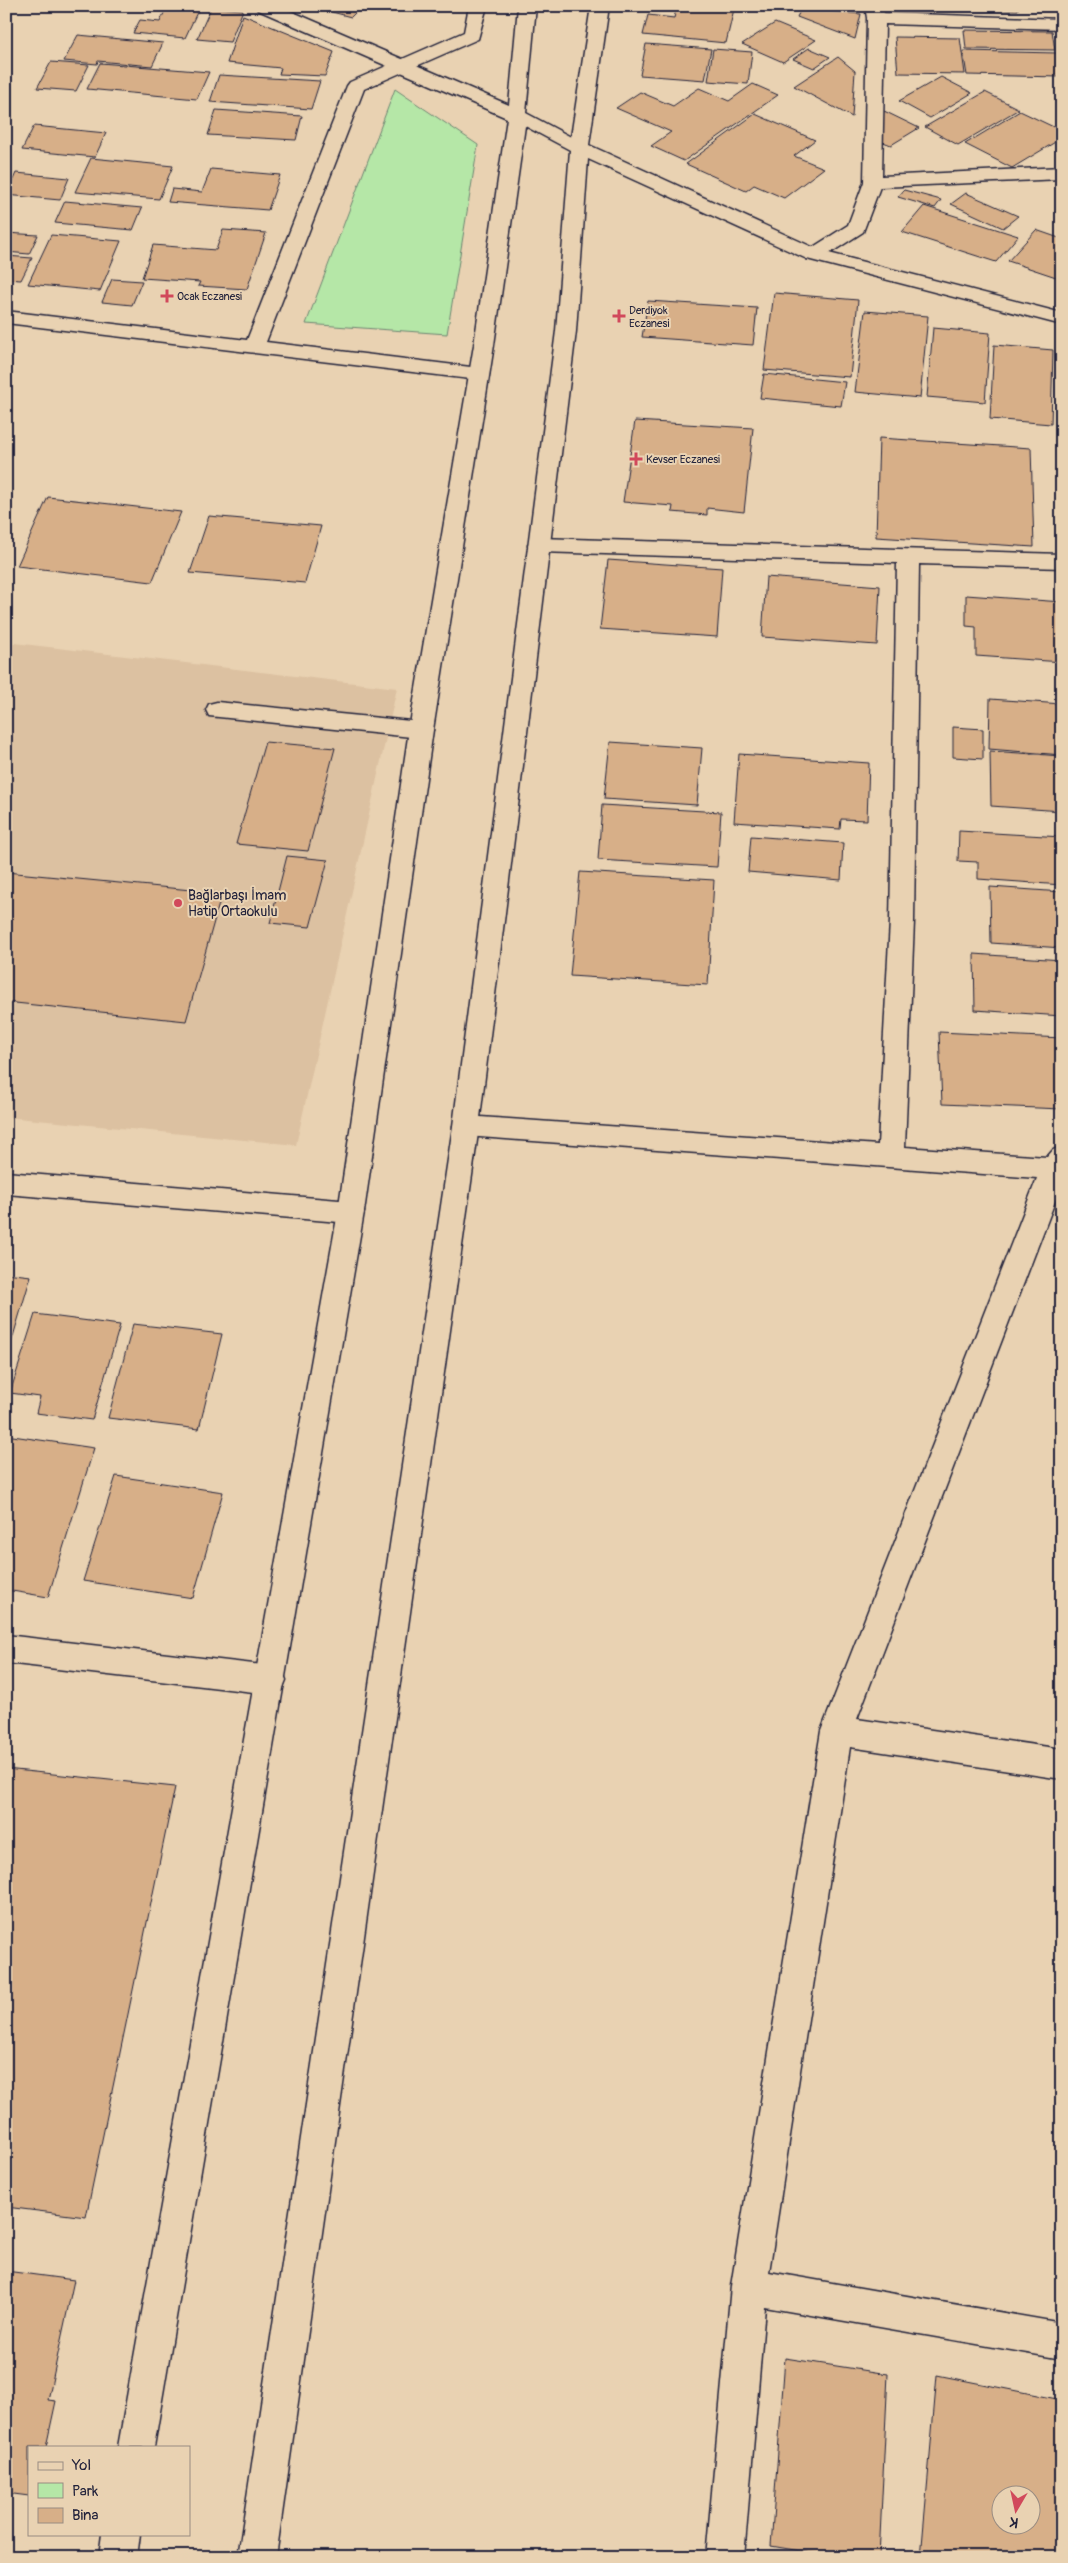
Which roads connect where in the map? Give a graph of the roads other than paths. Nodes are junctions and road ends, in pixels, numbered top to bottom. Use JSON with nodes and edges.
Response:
{"nodes":[{"id":1,"x":264,"y":6,"type":"edge"},
{"id":2,"x":478,"y":6,"type":"edge"},
{"id":3,"x":528,"y":6,"type":"edge"},
{"id":4,"x":600,"y":6,"type":"edge"},
{"id":5,"x":875,"y":12,"type":"edge"},
{"id":6,"x":1062,"y":24,"type":"edge"},
{"id":7,"x":404,"y":66,"type":"junction"},
{"id":8,"x":517,"y":115,"type":"junction"},
{"id":9,"x":579,"y":148,"type":"junction"},
{"id":10,"x":1062,"y":173,"type":"edge"},
{"id":11,"x":873,"y":182,"type":"junction"},
{"id":12,"x":814,"y":255,"type":"junction"},
{"id":13,"x":6,"y":316,"type":"edge"},
{"id":14,"x":1062,"y":319,"type":"edge"},
{"id":15,"x":254,"y":348,"type":"junction"},
{"id":16,"x":479,"y":374,"type":"junction"},
{"id":17,"x":539,"y":545,"type":"junction"},
{"id":18,"x":908,"y":555,"type":"junction"},
{"id":19,"x":1062,"y":561,"type":"edge"},
{"id":20,"x":217,"y":710,"type":"dead end"},
{"id":21,"x":421,"y":730,"type":"junction"},
{"id":22,"x":466,"y":1126,"type":"junction"},
{"id":23,"x":891,"y":1156,"type":"junction"},
{"id":24,"x":1059,"y":1165,"type":"edge"},
{"id":25,"x":6,"y":1183,"type":"edge"},
{"id":26,"x":351,"y":1212,"type":"junction"},
{"id":27,"x":6,"y":1649,"type":"edge"},
{"id":28,"x":271,"y":1680,"type":"junction"},
{"id":29,"x":837,"y":1731,"type":"junction"},
{"id":30,"x":1062,"y":1764,"type":"edge"},
{"id":31,"x":749,"y":2286,"type":"junction"},
{"id":32,"x":1062,"y":2341,"type":"edge"},
{"id":33,"x":136,"y":2446,"type":"edge"},
{"id":34,"x":121,"y":2536,"type":"edge"},
{"id":35,"x":118,"y":2557,"type":"edge"},
{"id":36,"x":256,"y":2557,"type":"edge"},
{"id":37,"x":726,"y":2557,"type":"edge"}],
"edges":[{"from":1,"to":7,"type":"main road"},
{"from":2,"to":7,"type":"main road"},
{"from":3,"to":8,"type":"main road"},
{"from":4,"to":9,"type":"main road"},
{"from":5,"to":6,"type":"main road"},
{"from":5,"to":11,"type":"main road"},
{"from":7,"to":8,"type":"main road"},
{"from":7,"to":15,"type":"main road"},
{"from":8,"to":9,"type":"main road"},
{"from":8,"to":16,"type":"main road"},
{"from":9,"to":12,"type":"main road"},
{"from":9,"to":17,"type":"main road"},
{"from":10,"to":11,"type":"main road"},
{"from":11,"to":12,"type":"main road"},
{"from":12,"to":14,"type":"main road"},
{"from":13,"to":15,"type":"main road"},
{"from":15,"to":16,"type":"main road"},
{"from":16,"to":21,"type":"main road"},
{"from":17,"to":18,"type":"main road"},
{"from":17,"to":22,"type":"main road"},
{"from":18,"to":19,"type":"main road"},
{"from":18,"to":23,"type":"main road"},
{"from":20,"to":21,"type":"main road"},
{"from":21,"to":26,"type":"main road"},
{"from":22,"to":23,"type":"main road"},
{"from":22,"to":36,"type":"main road"},
{"from":23,"to":24,"type":"main road"},
{"from":24,"to":29,"type":"main road"},
{"from":25,"to":26,"type":"main road"},
{"from":26,"to":28,"type":"main road"},
{"from":27,"to":28,"type":"main road"},
{"from":28,"to":33,"type":"main road"},
{"from":29,"to":30,"type":"main road"},
{"from":29,"to":31,"type":"main road"},
{"from":31,"to":32,"type":"main road"},
{"from":31,"to":37,"type":"main road"},
{"from":34,"to":35,"type":"main road"}]}
